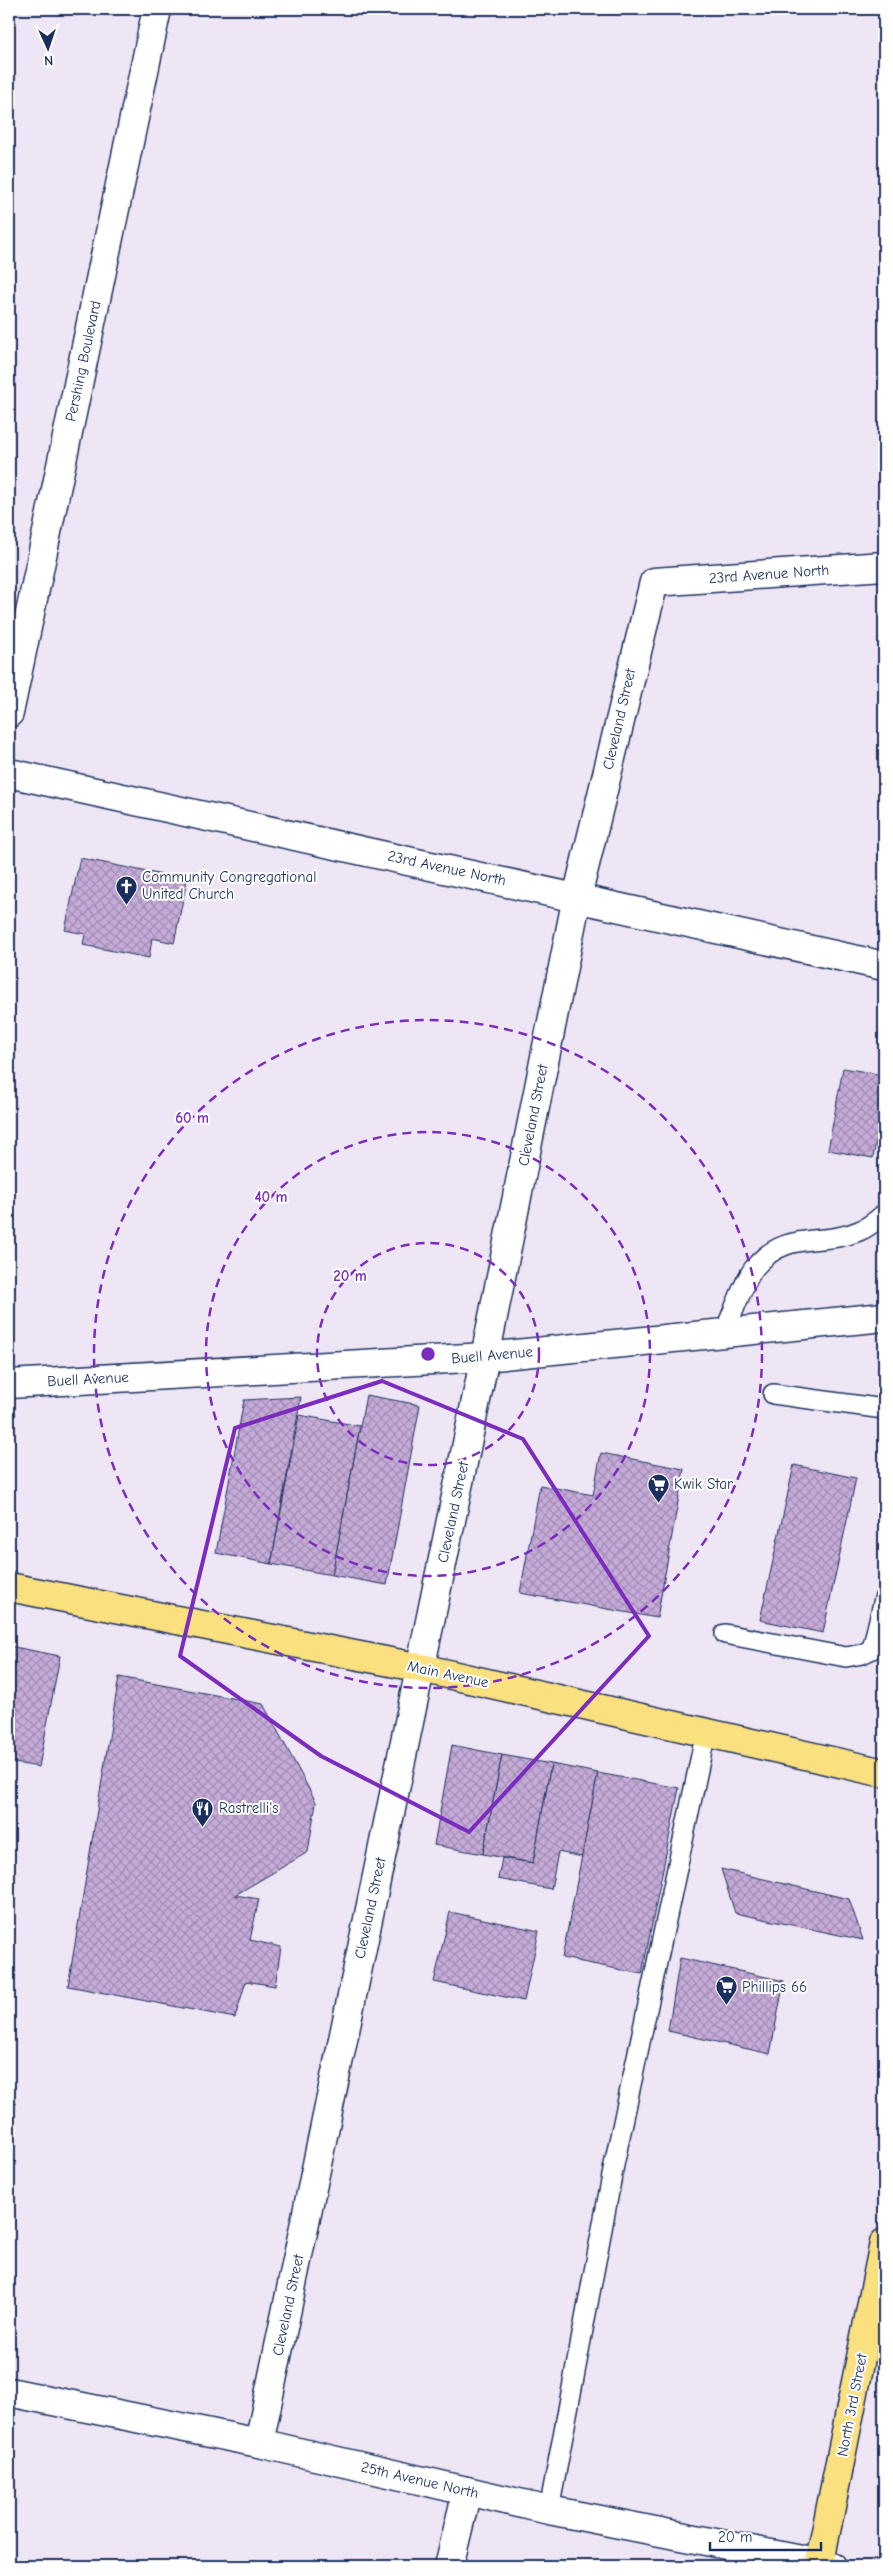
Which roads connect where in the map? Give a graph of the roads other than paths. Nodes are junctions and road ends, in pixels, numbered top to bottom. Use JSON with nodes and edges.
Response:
{"nodes":[{"id":1,"x":157,"y":9,"type":"edge"},
{"id":2,"x":884,"y":566,"type":"edge"},
{"id":3,"x":654,"y":582,"type":"joint"},
{"id":4,"x":9,"y":713,"type":"edge"},
{"id":5,"x":9,"y":773,"type":"edge"},
{"id":6,"x":577,"y":897,"type":"junction"},
{"id":7,"x":884,"y":966,"type":"edge"},
{"id":8,"x":884,"y":1214,"type":"edge"},
{"id":9,"x":884,"y":1318,"type":"edge"},
{"id":10,"x":724,"y":1333,"type":"junction"},
{"id":11,"x":485,"y":1357,"type":"junction"},
{"id":12,"x":9,"y":1384,"type":"edge"},
{"id":13,"x":774,"y":1394,"type":"dead end"},
{"id":14,"x":884,"y":1403,"type":"edge"},
{"id":15,"x":9,"y":1587,"type":"edge"},
{"id":16,"x":884,"y":1599,"type":"edge"},
{"id":17,"x":726,"y":1634,"type":"dead end"},
{"id":18,"x":421,"y":1668,"type":"junction"},
{"id":19,"x":706,"y":1732,"type":"junction"},
{"id":20,"x":884,"y":1773,"type":"edge"},
{"id":21,"x":884,"y":2243,"type":"edge"},
{"id":22,"x":9,"y":2392,"type":"edge"},
{"id":23,"x":259,"y":2443,"type":"junction"},
{"id":24,"x":467,"y":2490,"type":"junction"},
{"id":25,"x":549,"y":2510,"type":"junction"},
{"id":26,"x":824,"y":2565,"type":"edge"},
{"id":27,"x":449,"y":2566,"type":"edge"}],
"edges":[{"from":1,"to":4,"type":"street","name":"Pershing Boulevard"},
{"from":2,"to":3,"type":"street","name":"23rd Avenue North"},
{"from":3,"to":6,"type":"street","name":"Cleveland Street"},
{"from":5,"to":6,"type":"street","name":"23rd Avenue North"},
{"from":6,"to":7,"type":"street","name":"23rd Avenue North"},
{"from":6,"to":11,"type":"street","name":"Cleveland Street"},
{"from":8,"to":10,"type":"lane"},
{"from":9,"to":10,"type":"street","name":"Buell Avenue"},
{"from":10,"to":11,"type":"street","name":"Buell Avenue"},
{"from":11,"to":12,"type":"street","name":"Buell Avenue"},
{"from":11,"to":18,"type":"street","name":"Cleveland Street"},
{"from":13,"to":14,"type":"lane"},
{"from":15,"to":18,"type":"main road","name":"Main Avenue"},
{"from":16,"to":17,"type":"lane"},
{"from":18,"to":19,"type":"main road","name":"Main Avenue"},
{"from":18,"to":23,"type":"street","name":"Cleveland Street"},
{"from":19,"to":20,"type":"main road","name":"Main Avenue"},
{"from":19,"to":25,"type":"lane"},
{"from":21,"to":26,"type":"main road","name":"North 3rd Street"},
{"from":22,"to":23,"type":"street","name":"25th Avenue North"},
{"from":23,"to":24,"type":"street","name":"25th Avenue North"},
{"from":24,"to":25,"type":"street","name":"25th Avenue North"},
{"from":24,"to":27,"type":"street"},
{"from":25,"to":26,"type":"street","name":"25th Avenue North"}]}
